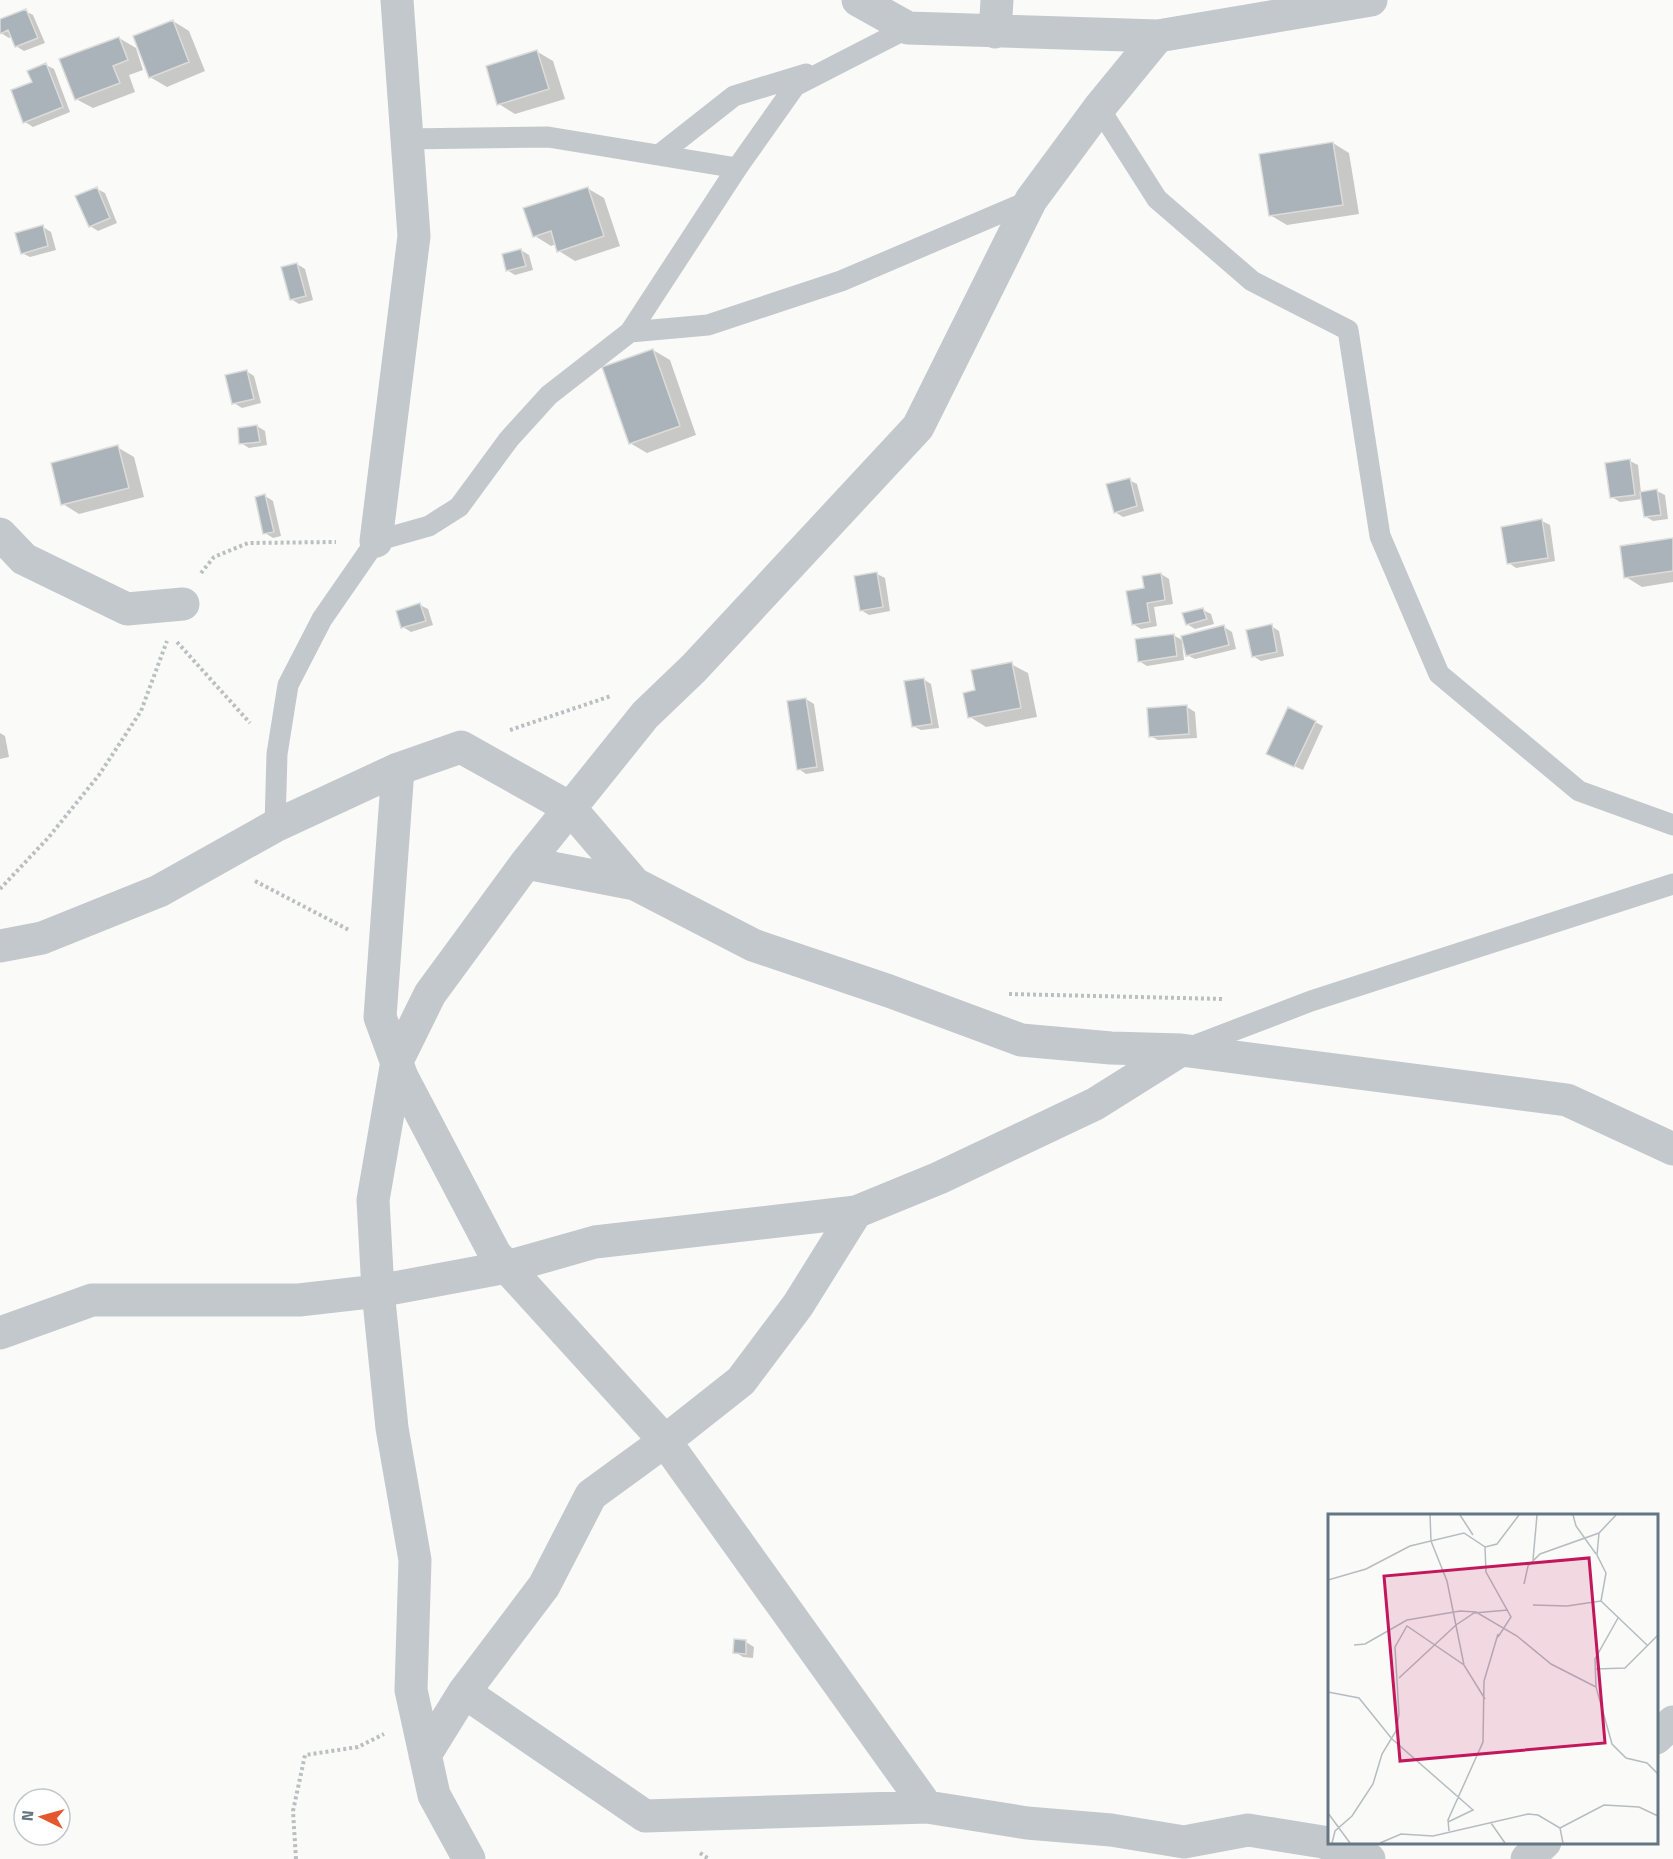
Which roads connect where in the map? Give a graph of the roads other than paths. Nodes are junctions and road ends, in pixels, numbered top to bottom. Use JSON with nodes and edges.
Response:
{"nodes":[{"id":1,"x":397,"y":0,"type":"edge"},
{"id":2,"x":858,"y":0,"type":"edge"},
{"id":3,"x":1371,"y":0,"type":"edge"},
{"id":4,"x":996,"y":16,"type":"edge"},
{"id":5,"x":908,"y":28,"type":"junction"},
{"id":6,"x":1158,"y":36,"type":"junction"},
{"id":7,"x":839,"y":64,"type":"junction"},
{"id":8,"x":1098,"y":108,"type":"junction"},
{"id":9,"x":406,"y":139,"type":"junction"},
{"id":10,"x":659,"y":155,"type":"junction"},
{"id":11,"x":737,"y":168,"type":"junction"},
{"id":12,"x":1031,"y":200,"type":"junction"},
{"id":13,"x":630,"y":332,"type":"junction"},
{"id":14,"x":0,"y":534,"type":"edge"},
{"id":15,"x":376,"y":542,"type":"junction"},
{"id":16,"x":183,"y":604,"type":"road end"},
{"id":17,"x":398,"y":769,"type":"junction"},
{"id":18,"x":570,"y":808,"type":"junction"},
{"id":19,"x":1673,"y":825,"type":"edge"},
{"id":20,"x":275,"y":826,"type":"junction"},
{"id":21,"x":526,"y":863,"type":"junction"},
{"id":22,"x":1673,"y":884,"type":"edge"},
{"id":23,"x":635,"y":885,"type":"junction"},
{"id":24,"x":0,"y":946,"type":"edge"},
{"id":25,"x":1181,"y":1050,"type":"junction"},
{"id":26,"x":397,"y":1061,"type":"junction"},
{"id":27,"x":1673,"y":1149,"type":"edge"},
{"id":28,"x":856,"y":1212,"type":"junction"},
{"id":29,"x":507,"y":1267,"type":"junction"},
{"id":30,"x":378,"y":1291,"type":"junction"},
{"id":31,"x":0,"y":1333,"type":"edge"},
{"id":32,"x":665,"y":1441,"type":"junction"},
{"id":33,"x":464,"y":1692,"type":"junction"},
{"id":34,"x":1673,"y":1722,"type":"edge"},
{"id":35,"x":1658,"y":1736,"type":"edge"},
{"id":36,"x":425,"y":1755,"type":"junction"},
{"id":37,"x":927,"y":1807,"type":"junction"},
{"id":38,"x":1328,"y":1844,"type":"edge"},
{"id":39,"x":1328,"y":1844,"type":"edge"},
{"id":40,"x":1543,"y":1844,"type":"edge"},
{"id":41,"x":469,"y":1859,"type":"edge"},
{"id":42,"x":1369,"y":1859,"type":"edge"},
{"id":43,"x":1527,"y":1859,"type":"edge"}],
"edges":[{"from":1,"to":9,"type":"street"},
{"from":2,"to":5,"type":"street"},
{"from":3,"to":6,"type":"street"},
{"from":4,"to":5,"type":"street"},
{"from":4,"to":6,"type":"street"},
{"from":5,"to":7,"type":"lane"},
{"from":6,"to":8,"type":"street"},
{"from":7,"to":10,"type":"lane"},
{"from":7,"to":11,"type":"lane"},
{"from":8,"to":12,"type":"street"},
{"from":8,"to":19,"type":"lane"},
{"from":9,"to":10,"type":"lane"},
{"from":9,"to":15,"type":"street"},
{"from":10,"to":11,"type":"lane"},
{"from":11,"to":13,"type":"lane"},
{"from":12,"to":13,"type":"lane"},
{"from":12,"to":18,"type":"street"},
{"from":13,"to":15,"type":"lane"},
{"from":14,"to":16,"type":"street"},
{"from":15,"to":20,"type":"lane"},
{"from":17,"to":18,"type":"street"},
{"from":17,"to":20,"type":"street"},
{"from":17,"to":26,"type":"street"},
{"from":18,"to":21,"type":"street"},
{"from":18,"to":23,"type":"street"},
{"from":20,"to":24,"type":"street"},
{"from":21,"to":23,"type":"street"},
{"from":21,"to":26,"type":"street"},
{"from":22,"to":25,"type":"lane"},
{"from":23,"to":25,"type":"street"},
{"from":25,"to":27,"type":"street"},
{"from":25,"to":28,"type":"street"},
{"from":26,"to":29,"type":"street"},
{"from":26,"to":30,"type":"street"},
{"from":28,"to":29,"type":"street"},
{"from":28,"to":32,"type":"street"},
{"from":29,"to":30,"type":"street"},
{"from":29,"to":32,"type":"street"},
{"from":30,"to":31,"type":"street"},
{"from":30,"to":36,"type":"street"},
{"from":32,"to":33,"type":"street"},
{"from":32,"to":37,"type":"street"},
{"from":33,"to":36,"type":"street"},
{"from":33,"to":37,"type":"street"},
{"from":34,"to":35,"type":"street"},
{"from":36,"to":41,"type":"street"},
{"from":37,"to":39,"type":"street"},
{"from":38,"to":42,"type":"street"},
{"from":40,"to":43,"type":"street"}]}
